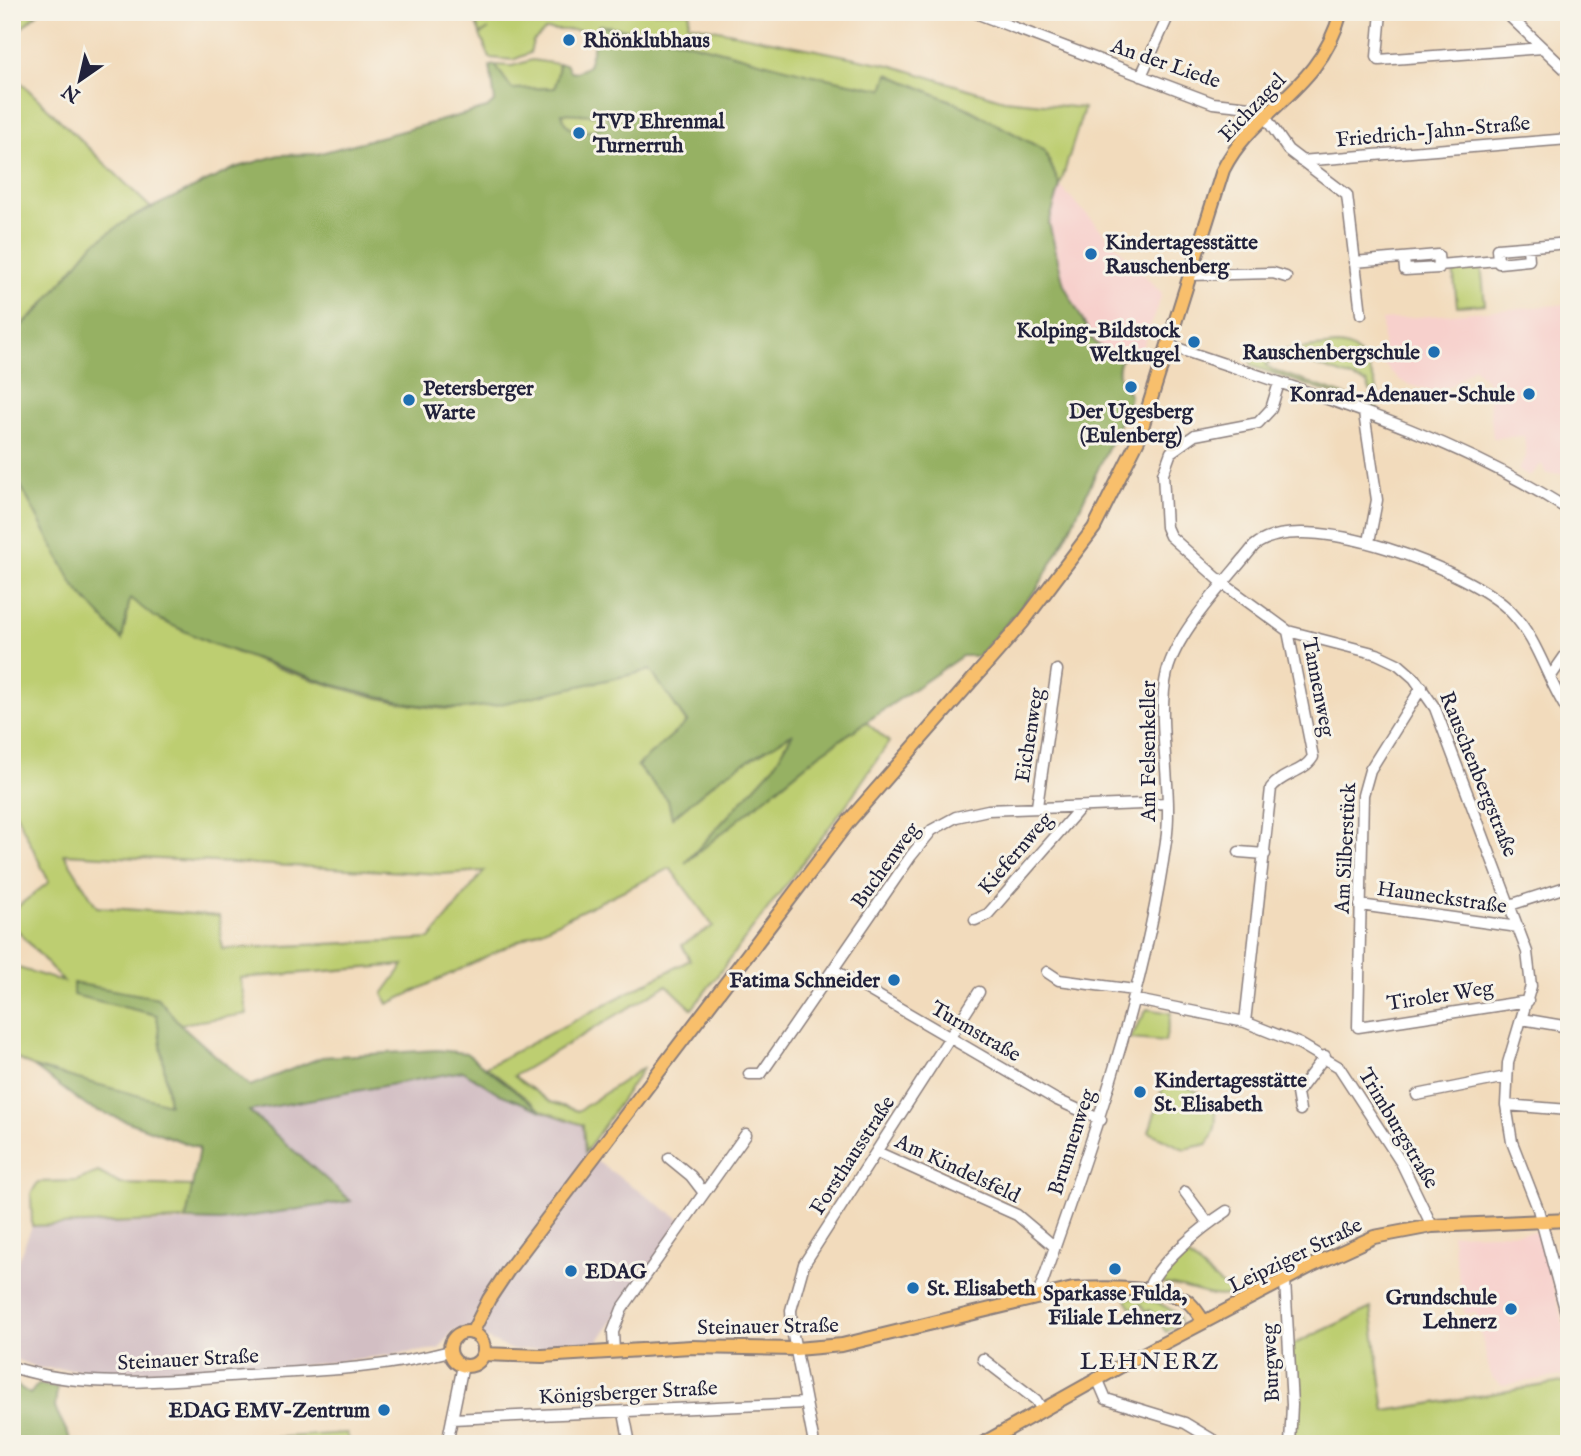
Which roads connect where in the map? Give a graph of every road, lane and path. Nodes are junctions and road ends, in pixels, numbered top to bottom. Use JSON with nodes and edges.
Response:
{"nodes":[{"id":1,"x":973,"y":12,"type":"edge"},
{"id":2,"x":1170,"y":12,"type":"edge"},
{"id":3,"x":1341,"y":12,"type":"edge"},
{"id":4,"x":1381,"y":12,"type":"edge"},
{"id":5,"x":1505,"y":12,"type":"edge"},
{"id":6,"x":1543,"y":48,"type":"junction"},
{"id":7,"x":1568,"y":72,"type":"edge"},
{"id":8,"x":1141,"y":76,"type":"junction"},
{"id":9,"x":1569,"y":86,"type":"edge"},
{"id":10,"x":1267,"y":117,"type":"junction"},
{"id":11,"x":1569,"y":139,"type":"edge"},
{"id":12,"x":1301,"y":161,"type":"junction"},
{"id":13,"x":1569,"y":243,"type":"edge"},
{"id":14,"x":1354,"y":262,"type":"junction"},
{"id":15,"x":1189,"y":275,"type":"junction"},
{"id":16,"x":1286,"y":277,"type":"dead end"},
{"id":17,"x":1361,"y":314,"type":"dead end"},
{"id":18,"x":1168,"y":345,"type":"junction"},
{"id":19,"x":1279,"y":383,"type":"junction"},
{"id":20,"x":1364,"y":413,"type":"junction"},
{"id":21,"x":1569,"y":510,"type":"edge"},
{"id":22,"x":1369,"y":542,"type":"junction"},
{"id":23,"x":1225,"y":584,"type":"junction"},
{"id":24,"x":1288,"y":631,"type":"junction"},
{"id":25,"x":1569,"y":650,"type":"edge"},
{"id":26,"x":1057,"y":670,"type":"dead end"},
{"id":27,"x":1551,"y":676,"type":"junction"},
{"id":28,"x":1422,"y":687,"type":"junction"},
{"id":29,"x":1569,"y":713,"type":"edge"},
{"id":30,"x":1168,"y":803,"type":"junction"},
{"id":31,"x":1037,"y":806,"type":"junction"},
{"id":32,"x":1081,"y":807,"type":"junction"},
{"id":33,"x":1239,"y":852,"type":"dead end"},
{"id":34,"x":1265,"y":854,"type":"junction"},
{"id":35,"x":1569,"y":886,"type":"edge"},
{"id":36,"x":1360,"y":905,"type":"junction"},
{"id":37,"x":1510,"y":905,"type":"junction"},
{"id":38,"x":975,"y":920,"type":"dead end"},
{"id":39,"x":1518,"y":927,"type":"junction"},
{"id":40,"x":834,"y":970,"type":"junction"},
{"id":41,"x":1047,"y":972,"type":"dead end"},
{"id":42,"x":979,"y":992,"type":"dead end"},
{"id":43,"x":1133,"y":995,"type":"junction"},
{"id":44,"x":1528,"y":1001,"type":"junction"},
{"id":45,"x":1522,"y":1019,"type":"junction"},
{"id":46,"x":1245,"y":1022,"type":"junction"},
{"id":47,"x":1358,"y":1027,"type":"joint"},
{"id":48,"x":1569,"y":1027,"type":"edge"},
{"id":49,"x":950,"y":1038,"type":"junction"},
{"id":50,"x":1325,"y":1056,"type":"junction"},
{"id":51,"x":749,"y":1074,"type":"dead end"},
{"id":52,"x":1506,"y":1077,"type":"junction"},
{"id":53,"x":1417,"y":1094,"type":"dead end"},
{"id":54,"x":1506,"y":1105,"type":"junction"},
{"id":55,"x":1300,"y":1110,"type":"dead end"},
{"id":56,"x":1569,"y":1110,"type":"edge"},
{"id":57,"x":1101,"y":1120,"type":"junction"},
{"id":58,"x":746,"y":1134,"type":"dead end"},
{"id":59,"x":877,"y":1152,"type":"junction"},
{"id":60,"x":669,"y":1158,"type":"dead end"},
{"id":61,"x":1185,"y":1192,"type":"dead end"},
{"id":62,"x":704,"y":1193,"type":"junction"},
{"id":63,"x":1227,"y":1211,"type":"dead end"},
{"id":64,"x":1569,"y":1220,"type":"edge"},
{"id":65,"x":1540,"y":1222,"type":"junction"},
{"id":66,"x":1209,"y":1223,"type":"junction"},
{"id":67,"x":1432,"y":1226,"type":"junction"},
{"id":68,"x":1055,"y":1247,"type":"junction"},
{"id":69,"x":1285,"y":1280,"type":"junction"},
{"id":70,"x":1147,"y":1292,"type":"junction"},
{"id":71,"x":1038,"y":1296,"type":"junction"},
{"id":72,"x":1203,"y":1322,"type":"junction"},
{"id":73,"x":1569,"y":1324,"type":"edge"},
{"id":74,"x":472,"y":1333,"type":"junction"},
{"id":75,"x":796,"y":1349,"type":"junction"},
{"id":76,"x":450,"y":1352,"type":"junction"},
{"id":77,"x":614,"y":1352,"type":"junction"},
{"id":78,"x":483,"y":1354,"type":"junction"},
{"id":79,"x":983,"y":1359,"type":"dead end"},
{"id":80,"x":463,"y":1365,"type":"junction"},
{"id":81,"x":12,"y":1367,"type":"edge"},
{"id":82,"x":1097,"y":1378,"type":"junction"},
{"id":83,"x":805,"y":1404,"type":"junction"},
{"id":84,"x":1041,"y":1408,"type":"junction"},
{"id":85,"x":624,"y":1413,"type":"junction"},
{"id":86,"x":452,"y":1419,"type":"junction"},
{"id":87,"x":985,"y":1443,"type":"edge"},
{"id":88,"x":447,"y":1444,"type":"edge"},
{"id":89,"x":630,"y":1444,"type":"edge"},
{"id":90,"x":814,"y":1444,"type":"edge"},
{"id":91,"x":1220,"y":1444,"type":"edge"},
{"id":92,"x":1290,"y":1444,"type":"edge"}],
"edges":[{"from":1,"to":8,"type":"street","name":"An der Liede"},
{"from":2,"to":8,"type":"street"},
{"from":3,"to":10,"type":"main road","name":"Eichzagel"},
{"from":4,"to":6,"type":"street"},
{"from":5,"to":6,"type":"street"},
{"from":6,"to":7,"type":"street"},
{"from":7,"to":9,"type":"street"},
{"from":8,"to":10,"type":"street","name":"An der Liede"},
{"from":10,"to":12,"type":"street","name":"Friedrich-Jahn-Straße"},
{"from":10,"to":15,"type":"main road","name":"Eichzagel"},
{"from":11,"to":12,"type":"street","name":"Friedrich-Jahn-Straße"},
{"from":12,"to":14,"type":"street","name":"Friedrich-Jahn-Straße"},
{"from":13,"to":14,"type":"street"},
{"from":14,"to":17,"type":"street","name":"Friedrich-Jahn-Straße"},
{"from":15,"to":16,"type":"street"},
{"from":15,"to":18,"type":"main road","name":"Eichzagel"},
{"from":18,"to":19,"type":"street"},
{"from":18,"to":74,"type":"main road","name":"Eichzagel"},
{"from":19,"to":20,"type":"street"},
{"from":19,"to":23,"type":"street","name":"Rauschenbergstraße"},
{"from":20,"to":21,"type":"street"},
{"from":20,"to":22,"type":"street"},
{"from":22,"to":23,"type":"street","name":"Am Felsenkeller"},
{"from":22,"to":27,"type":"street","name":"Am Felsenkeller"},
{"from":23,"to":24,"type":"street","name":"Rauschenbergstraße"},
{"from":23,"to":30,"type":"street","name":"Am Felsenkeller"},
{"from":24,"to":28,"type":"street","name":"Rauschenbergstraße"},
{"from":24,"to":34,"type":"street","name":"Tannenweg"},
{"from":25,"to":27,"type":"street"},
{"from":26,"to":31,"type":"street","name":"Eichenweg"},
{"from":27,"to":29,"type":"street","name":"Am Felsenkeller"},
{"from":28,"to":36,"type":"street","name":"Am Silberstück"},
{"from":28,"to":37,"type":"street","name":"Rauschenbergstraße"},
{"from":30,"to":32,"type":"street","name":"Buchenweg"},
{"from":30,"to":43,"type":"street","name":"Am Felsenkeller"},
{"from":31,"to":32,"type":"street","name":"Buchenweg"},
{"from":31,"to":40,"type":"street","name":"Buchenweg"},
{"from":32,"to":38,"type":"street","name":"Kiefernweg"},
{"from":33,"to":34,"type":"street"},
{"from":34,"to":46,"type":"street","name":"Tannenweg"},
{"from":35,"to":37,"type":"street"},
{"from":36,"to":39,"type":"street","name":"Hauneckstraße"},
{"from":36,"to":47,"type":"street","name":"Am Silberstück"},
{"from":37,"to":39,"type":"street","name":"Rauschenbergstraße"},
{"from":39,"to":44,"type":"street","name":"Rauschenbergstraße"},
{"from":40,"to":49,"type":"street","name":"Turmstraße"},
{"from":40,"to":51,"type":"street","name":"Buchenweg"},
{"from":41,"to":43,"type":"street","name":"Trimburgstraße"},
{"from":42,"to":49,"type":"street","name":"Forsthausstraße"},
{"from":43,"to":46,"type":"street","name":"Trimburgstraße"},
{"from":43,"to":57,"type":"street","name":"Brunnenweg"},
{"from":44,"to":45,"type":"street","name":"Rauschenbergstraße"},
{"from":44,"to":47,"type":"street","name":"Tiroler Weg"},
{"from":45,"to":48,"type":"street"},
{"from":45,"to":52,"type":"street","name":"Rauschenbergstraße"},
{"from":46,"to":50,"type":"street","name":"Trimburgstraße"},
{"from":49,"to":57,"type":"street","name":"Turmstraße"},
{"from":49,"to":59,"type":"street","name":"Forsthausstraße"},
{"from":50,"to":55,"type":"street"},
{"from":50,"to":67,"type":"street","name":"Trimburgstraße"},
{"from":52,"to":53,"type":"street"},
{"from":52,"to":54,"type":"street","name":"Rauschenbergstraße"},
{"from":54,"to":56,"type":"street"},
{"from":54,"to":65,"type":"street","name":"Rauschenbergstraße"},
{"from":57,"to":68,"type":"street","name":"Brunnenweg"},
{"from":58,"to":62,"type":"street"},
{"from":59,"to":68,"type":"street","name":"Am Kindelsfeld"},
{"from":59,"to":75,"type":"street","name":"Forsthausstraße"},
{"from":60,"to":62,"type":"street"},
{"from":61,"to":66,"type":"street"},
{"from":62,"to":77,"type":"street"},
{"from":63,"to":66,"type":"street"},
{"from":64,"to":65,"type":"main road","name":"Leipziger Straße"},
{"from":65,"to":67,"type":"main road","name":"Leipziger Straße"},
{"from":65,"to":73,"type":"street","name":"Rauschenbergstraße"},
{"from":66,"to":70,"type":"street"},
{"from":67,"to":69,"type":"main road","name":"Leipziger Straße"},
{"from":68,"to":71,"type":"street","name":"Brunnenweg"},
{"from":69,"to":72,"type":"main road","name":"Leipziger Straße"},
{"from":69,"to":92,"type":"street","name":"Burgweg"},
{"from":70,"to":71,"type":"main road","name":"Steinauer Straße"},
{"from":70,"to":72,"type":"main road","name":"Steinauer Straße"},
{"from":71,"to":75,"type":"main road","name":"Steinauer Straße"},
{"from":72,"to":82,"type":"main road","name":"Leipziger Straße"},
{"from":74,"to":76,"type":"main road"},
{"from":74,"to":78,"type":"main road"},
{"from":75,"to":77,"type":"main road","name":"Steinauer Straße"},
{"from":75,"to":83,"type":"street","name":"Forsthausstraße"},
{"from":76,"to":80,"type":"main road"},
{"from":76,"to":81,"type":"street","name":"Steinauer Straße"},
{"from":77,"to":78,"type":"main road","name":"Steinauer Straße"},
{"from":78,"to":80,"type":"main road"},
{"from":79,"to":84,"type":"street"},
{"from":80,"to":86,"type":"street"},
{"from":82,"to":84,"type":"main road","name":"Leipziger Straße"},
{"from":82,"to":91,"type":"street"},
{"from":83,"to":85,"type":"street","name":"Königsberger Straße"},
{"from":83,"to":90,"type":"street","name":"Forsthausstraße"},
{"from":84,"to":87,"type":"main road","name":"Leipziger Straße"},
{"from":85,"to":86,"type":"street","name":"Königsberger Straße"},
{"from":85,"to":89,"type":"street"},
{"from":86,"to":88,"type":"street"}]}
